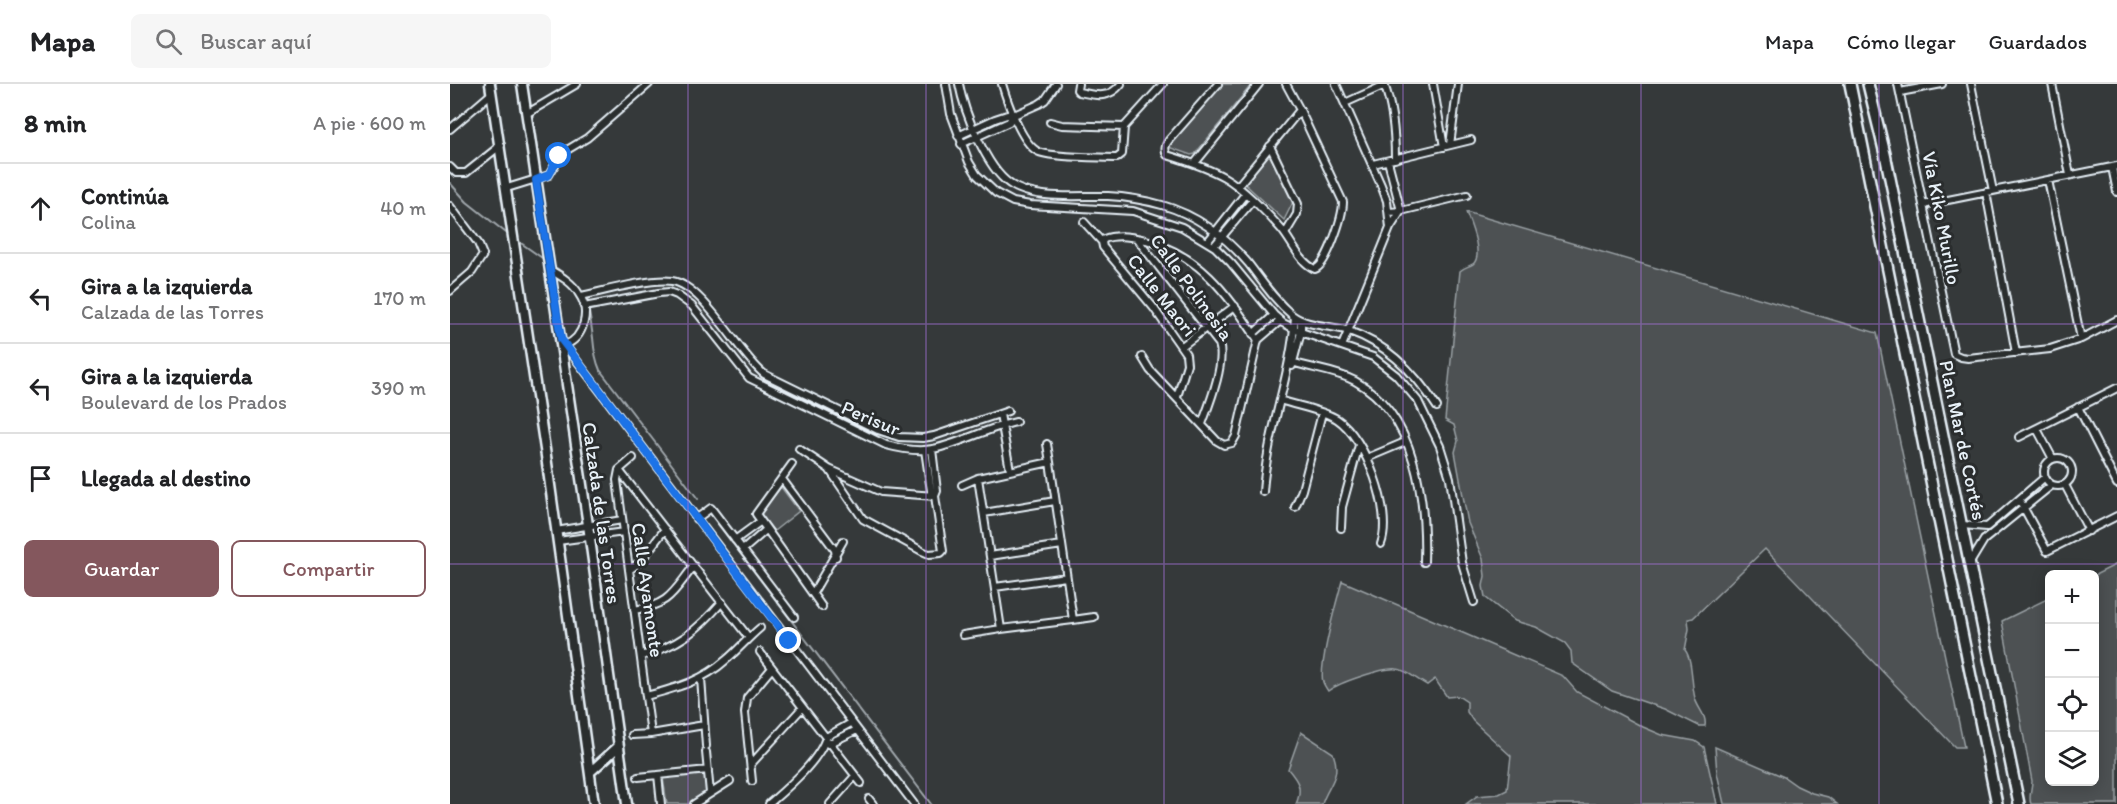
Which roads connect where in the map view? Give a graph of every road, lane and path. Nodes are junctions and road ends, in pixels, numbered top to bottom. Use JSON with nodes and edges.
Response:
{"nodes":[{"id":1,"x":522,"y":84,"type":"edge"},
{"id":2,"x":577,"y":84,"type":"edge"},
{"id":3,"x":649,"y":84,"type":"edge"},
{"id":4,"x":946,"y":84,"type":"edge"},
{"id":5,"x":959,"y":84,"type":"edge"},
{"id":6,"x":1002,"y":84,"type":"edge"},
{"id":7,"x":1056,"y":84,"type":"edge"},
{"id":8,"x":1162,"y":84,"type":"edge"},
{"id":9,"x":1218,"y":84,"type":"edge"},
{"id":10,"x":1258,"y":84,"type":"edge"},
{"id":11,"x":1286,"y":84,"type":"edge"},
{"id":12,"x":1336,"y":84,"type":"edge"},
{"id":13,"x":1433,"y":84,"type":"edge"},
{"id":14,"x":1458,"y":84,"type":"edge"},
{"id":15,"x":1850,"y":84,"type":"edge"},
{"id":16,"x":1868,"y":84,"type":"edge"},
{"id":17,"x":1898,"y":84,"type":"edge"},
{"id":18,"x":1942,"y":84,"type":"edge"},
{"id":19,"x":1971,"y":84,"type":"edge"},
{"id":20,"x":2052,"y":84,"type":"edge"},
{"id":21,"x":1384,"y":85,"type":"edge"},
{"id":22,"x":1078,"y":86,"type":"edge"},
{"id":23,"x":1119,"y":86,"type":"edge"},
{"id":24,"x":491,"y":89,"type":"edge"},
{"id":25,"x":1900,"y":92,"type":"junction"},
{"id":26,"x":1345,"y":103,"type":"junction"},
{"id":27,"x":1300,"y":110,"type":"junction"},
{"id":28,"x":526,"y":114,"type":"junction"},
{"id":29,"x":1014,"y":115,"type":"junction"},
{"id":30,"x":995,"y":119,"type":"junction"},
{"id":31,"x":1050,"y":122,"type":"dead end"},
{"id":32,"x":998,"y":127,"type":"junction"},
{"id":33,"x":1124,"y":127,"type":"junction"},
{"id":34,"x":974,"y":128,"type":"junction"},
{"id":35,"x":450,"y":129,"type":"edge"},
{"id":36,"x":958,"y":136,"type":"junction"},
{"id":37,"x":978,"y":137,"type":"junction"},
{"id":38,"x":1471,"y":140,"type":"dead end"},
{"id":39,"x":961,"y":144,"type":"junction"},
{"id":40,"x":501,"y":145,"type":"junction"},
{"id":41,"x":1270,"y":146,"type":"junction"},
{"id":42,"x":1447,"y":146,"type":"junction"},
{"id":43,"x":1391,"y":160,"type":"junction"},
{"id":44,"x":1195,"y":163,"type":"junction"},
{"id":45,"x":1373,"y":164,"type":"junction"},
{"id":46,"x":2115,"y":166,"type":"edge"},
{"id":47,"x":450,"y":167,"type":"edge"},
{"id":48,"x":2070,"y":175,"type":"junction"},
{"id":49,"x":536,"y":180,"type":"junction"},
{"id":50,"x":2048,"y":180,"type":"junction"},
{"id":51,"x":1011,"y":185,"type":"junction"},
{"id":52,"x":1238,"y":186,"type":"junction"},
{"id":53,"x":507,"y":188,"type":"junction"},
{"id":54,"x":1989,"y":191,"type":"junction"},
{"id":55,"x":2117,"y":192,"type":"edge"},
{"id":56,"x":1245,"y":194,"type":"junction"},
{"id":57,"x":1467,"y":195,"type":"dead end"},
{"id":58,"x":1005,"y":199,"type":"junction"},
{"id":59,"x":1252,"y":201,"type":"junction"},
{"id":60,"x":1923,"y":205,"type":"junction"},
{"id":61,"x":450,"y":206,"type":"edge"},
{"id":62,"x":1401,"y":211,"type":"junction"},
{"id":63,"x":1389,"y":212,"type":"junction"},
{"id":64,"x":1084,"y":222,"type":"dead end"},
{"id":65,"x":1390,"y":228,"type":"junction"},
{"id":66,"x":1219,"y":234,"type":"junction"},
{"id":67,"x":1285,"y":234,"type":"junction"},
{"id":68,"x":1137,"y":238,"type":"junction"},
{"id":69,"x":1208,"y":241,"type":"junction"},
{"id":70,"x":1102,"y":242,"type":"junction"},
{"id":71,"x":1214,"y":246,"type":"junction"},
{"id":72,"x":550,"y":270,"type":"junction"},
{"id":73,"x":450,"y":291,"type":"edge"},
{"id":74,"x":581,"y":296,"type":"junction"},
{"id":75,"x":1235,"y":306,"type":"junction"},
{"id":76,"x":584,"y":307,"type":"junction"},
{"id":77,"x":1274,"y":315,"type":"junction"},
{"id":78,"x":1298,"y":318,"type":"junction"},
{"id":79,"x":2117,"y":320,"type":"edge"},
{"id":80,"x":1280,"y":321,"type":"junction"},
{"id":81,"x":1206,"y":328,"type":"junction"},
{"id":82,"x":725,"y":330,"type":"junction"},
{"id":83,"x":1297,"y":331,"type":"junction"},
{"id":84,"x":1349,"y":332,"type":"junction"},
{"id":85,"x":717,"y":337,"type":"junction"},
{"id":86,"x":1256,"y":337,"type":"junction"},
{"id":87,"x":2081,"y":339,"type":"junction"},
{"id":88,"x":563,"y":342,"type":"junction"},
{"id":89,"x":1182,"y":346,"type":"junction"},
{"id":90,"x":1342,"y":346,"type":"junction"},
{"id":91,"x":2016,"y":353,"type":"junction"},
{"id":92,"x":1142,"y":357,"type":"dead end"},
{"id":93,"x":1291,"y":362,"type":"junction"},
{"id":94,"x":771,"y":378,"type":"junction"},
{"id":95,"x":766,"y":388,"type":"junction"},
{"id":96,"x":2117,"y":388,"type":"edge"},
{"id":97,"x":1177,"y":397,"type":"junction"},
{"id":98,"x":1280,"y":400,"type":"junction"},
{"id":99,"x":1437,"y":407,"type":"dead end"},
{"id":100,"x":2078,"y":407,"type":"junction"},
{"id":101,"x":1008,"y":411,"type":"dead end"},
{"id":102,"x":1322,"y":413,"type":"junction"},
{"id":103,"x":999,"y":414,"type":"junction"},
{"id":104,"x":1016,"y":422,"type":"dead end"},
{"id":105,"x":1202,"y":424,"type":"junction"},
{"id":106,"x":1003,"y":425,"type":"junction"},
{"id":107,"x":2037,"y":429,"type":"junction"},
{"id":108,"x":2019,"y":436,"type":"dead end"},
{"id":109,"x":1406,"y":442,"type":"junction"},
{"id":110,"x":1047,"y":444,"type":"dead end"},
{"id":111,"x":1359,"y":445,"type":"junction"},
{"id":112,"x":800,"y":449,"type":"dead end"},
{"id":113,"x":929,"y":449,"type":"junction"},
{"id":114,"x":633,"y":458,"type":"dead end"},
{"id":115,"x":1367,"y":458,"type":"junction"},
{"id":116,"x":2053,"y":459,"type":"junction"},
{"id":117,"x":1050,"y":462,"type":"junction"},
{"id":118,"x":792,"y":464,"type":"dead end"},
{"id":119,"x":829,"y":469,"type":"junction"},
{"id":120,"x":619,"y":470,"type":"junction"},
{"id":121,"x":1010,"y":470,"type":"junction"},
{"id":122,"x":2045,"y":477,"type":"junction"},
{"id":123,"x":978,"y":478,"type":"junction"},
{"id":124,"x":782,"y":479,"type":"junction"},
{"id":125,"x":962,"y":484,"type":"dead end"},
{"id":126,"x":2117,"y":484,"type":"edge"},
{"id":127,"x":2052,"y":485,"type":"junction"},
{"id":128,"x":2065,"y":485,"type":"junction"},
{"id":129,"x":1263,"y":492,"type":"dead end"},
{"id":130,"x":934,"y":496,"type":"junction"},
{"id":131,"x":1055,"y":501,"type":"junction"},
{"id":132,"x":2019,"y":501,"type":"junction"},
{"id":133,"x":1295,"y":507,"type":"dead end"},
{"id":134,"x":2024,"y":508,"type":"junction"},
{"id":135,"x":984,"y":513,"type":"junction"},
{"id":136,"x":2117,"y":516,"type":"edge"},
{"id":137,"x":696,"y":519,"type":"junction"},
{"id":138,"x":622,"y":520,"type":"junction"},
{"id":139,"x":761,"y":521,"type":"junction"},
{"id":140,"x":588,"y":525,"type":"junction"},
{"id":141,"x":1962,"y":525,"type":"junction"},
{"id":142,"x":1987,"y":527,"type":"junction"},
{"id":143,"x":1341,"y":528,"type":"dead end"},
{"id":144,"x":665,"y":530,"type":"junction"},
{"id":145,"x":766,"y":530,"type":"junction"},
{"id":146,"x":556,"y":531,"type":"junction"},
{"id":147,"x":2089,"y":531,"type":"junction"},
{"id":148,"x":624,"y":532,"type":"junction"},
{"id":149,"x":1990,"y":534,"type":"junction"},
{"id":150,"x":590,"y":536,"type":"junction"},
{"id":151,"x":735,"y":540,"type":"junction"},
{"id":152,"x":558,"y":542,"type":"junction"},
{"id":153,"x":843,"y":542,"type":"dead end"},
{"id":154,"x":1381,"y":544,"type":"dead end"},
{"id":155,"x":1062,"y":545,"type":"junction"},
{"id":156,"x":743,"y":550,"type":"junction"},
{"id":157,"x":836,"y":556,"type":"junction"},
{"id":158,"x":990,"y":556,"type":"junction"},
{"id":159,"x":1424,"y":562,"type":"dead end"},
{"id":160,"x":1970,"y":564,"type":"junction"},
{"id":161,"x":694,"y":566,"type":"junction"},
{"id":162,"x":629,"y":570,"type":"junction"},
{"id":163,"x":1066,"y":577,"type":"junction"},
{"id":164,"x":995,"y":587,"type":"junction"},
{"id":165,"x":813,"y":594,"type":"junction"},
{"id":166,"x":722,"y":602,"type":"junction"},
{"id":167,"x":1474,"y":602,"type":"dead end"},
{"id":168,"x":822,"y":606,"type":"dead end"},
{"id":169,"x":634,"y":610,"type":"junction"},
{"id":170,"x":794,"y":617,"type":"dead end"},
{"id":171,"x":1094,"y":617,"type":"dead end"},
{"id":172,"x":1073,"y":620,"type":"junction"},
{"id":173,"x":760,"y":628,"type":"dead end"},
{"id":174,"x":1001,"y":629,"type":"junction"},
{"id":175,"x":963,"y":635,"type":"dead end"},
{"id":176,"x":748,"y":638,"type":"junction"},
{"id":177,"x":760,"y":652,"type":"dead end"},
{"id":178,"x":641,"y":656,"type":"junction"},
{"id":179,"x":772,"y":668,"type":"junction"},
{"id":180,"x":700,"y":678,"type":"junction"},
{"id":181,"x":646,"y":696,"type":"junction"},
{"id":182,"x":802,"y":708,"type":"junction"},
{"id":183,"x":851,"y":723,"type":"junction"},
{"id":184,"x":704,"y":725,"type":"junction"},
{"id":185,"x":857,"y":730,"type":"junction"},
{"id":186,"x":651,"y":734,"type":"junction"},
{"id":187,"x":632,"y":735,"type":"dead end"},
{"id":188,"x":827,"y":742,"type":"junction"},
{"id":189,"x":619,"y":746,"type":"junction"},
{"id":190,"x":751,"y":764,"type":"junction"},
{"id":191,"x":708,"y":770,"type":"junction"},
{"id":192,"x":590,"y":772,"type":"junction"},
{"id":193,"x":658,"y":776,"type":"junction"},
{"id":194,"x":855,"y":776,"type":"junction"},
{"id":195,"x":638,"y":777,"type":"dead end"},
{"id":196,"x":730,"y":781,"type":"dead end"},
{"id":197,"x":752,"y":781,"type":"dead end"},
{"id":198,"x":861,"y":783,"type":"dead end"},
{"id":199,"x":710,"y":793,"type":"junction"},
{"id":200,"x":594,"y":804,"type":"edge"},
{"id":201,"x":627,"y":804,"type":"edge"},
{"id":202,"x":661,"y":804,"type":"edge"},
{"id":203,"x":694,"y":804,"type":"edge"},
{"id":204,"x":769,"y":804,"type":"edge"},
{"id":205,"x":830,"y":804,"type":"edge"},
{"id":206,"x":914,"y":804,"type":"edge"},
{"id":207,"x":1997,"y":804,"type":"edge"},
{"id":208,"x":2019,"y":804,"type":"edge"}],
"edges":[{"from":1,"to":28,"type":"main road","name":"Calzada de las Torres"},
{"from":2,"to":28,"type":"street"},
{"from":3,"to":49,"type":"street"},
{"from":4,"to":36,"type":"street"},
{"from":5,"to":34,"type":"street"},
{"from":6,"to":29,"type":"street"},
{"from":7,"to":29,"type":"street"},
{"from":8,"to":33,"type":"street"},
{"from":9,"to":44,"type":"street"},
{"from":10,"to":44,"type":"street"},
{"from":11,"to":27,"type":"street"},
{"from":12,"to":26,"type":"street"},
{"from":13,"to":42,"type":"street"},
{"from":14,"to":42,"type":"street"},
{"from":15,"to":207,"type":"highway","name":"Plan Mar de Cortés"},
{"from":16,"to":141,"type":"highway","name":"Plan Mar de Cortés"},
{"from":17,"to":25,"type":"street","name":"Vía Kiko Murillo"},
{"from":18,"to":25,"type":"street"},
{"from":19,"to":54,"type":"street"},
{"from":20,"to":48,"type":"street"},
{"from":21,"to":26,"type":"street"},
{"from":21,"to":43,"type":"street"},
{"from":22,"to":23,"type":"street"},
{"from":24,"to":35,"type":"street"},
{"from":24,"to":40,"type":"main road"},
{"from":25,"to":60,"type":"street","name":"Vía Kiko Murillo"},
{"from":26,"to":45,"type":"street"},
{"from":27,"to":41,"type":"street"},
{"from":27,"to":67,"type":"street"},
{"from":28,"to":49,"type":"main road","name":"Calzada de las Torres"},
{"from":29,"to":30,"type":"street"},
{"from":29,"to":32,"type":"street"},
{"from":29,"to":33,"type":"street"},
{"from":30,"to":32,"type":"street"},
{"from":30,"to":34,"type":"street"},
{"from":31,"to":33,"type":"street"},
{"from":32,"to":37,"type":"street"},
{"from":34,"to":36,"type":"street"},
{"from":34,"to":37,"type":"street"},
{"from":36,"to":39,"type":"street"},
{"from":37,"to":39,"type":"street"},
{"from":37,"to":51,"type":"street"},
{"from":38,"to":42,"type":"street"},
{"from":39,"to":58,"type":"street"},
{"from":40,"to":47,"type":"street"},
{"from":40,"to":53,"type":"main road"},
{"from":41,"to":52,"type":"street"},
{"from":41,"to":67,"type":"street"},
{"from":42,"to":43,"type":"street"},
{"from":43,"to":45,"type":"street"},
{"from":43,"to":62,"type":"street"},
{"from":44,"to":52,"type":"street"},
{"from":45,"to":63,"type":"street"},
{"from":46,"to":48,"type":"street"},
{"from":46,"to":55,"type":"street"},
{"from":48,"to":50,"type":"street"},
{"from":49,"to":53,"type":"street"},
{"from":49,"to":72,"type":"main road","name":"Calzada de las Torres"},
{"from":50,"to":54,"type":"street"},
{"from":50,"to":87,"type":"street"},
{"from":51,"to":58,"type":"street"},
{"from":51,"to":66,"type":"street"},
{"from":52,"to":56,"type":"street"},
{"from":53,"to":146,"type":"main road"},
{"from":54,"to":60,"type":"street"},
{"from":54,"to":91,"type":"street"},
{"from":56,"to":59,"type":"street"},
{"from":56,"to":66,"type":"street"},
{"from":57,"to":62,"type":"street"},
{"from":58,"to":69,"type":"street"},
{"from":59,"to":66,"type":"street"},
{"from":59,"to":67,"type":"street"},
{"from":60,"to":91,"type":"street","name":"Vía Kiko Murillo"},
{"from":61,"to":73,"type":"street"},
{"from":62,"to":63,"type":"street"},
{"from":62,"to":65,"type":"street"},
{"from":63,"to":65,"type":"street"},
{"from":64,"to":70,"type":"street","name":"Calle Maori"},
{"from":65,"to":84,"type":"street"},
{"from":66,"to":69,"type":"street"},
{"from":66,"to":71,"type":"street"},
{"from":66,"to":78,"type":"street"},
{"from":68,"to":70,"type":"street"},
{"from":68,"to":75,"type":"street"},
{"from":68,"to":81,"type":"street","name":"Calle Polinesia"},
{"from":69,"to":71,"type":"street"},
{"from":70,"to":89,"type":"street","name":"Calle Maori"},
{"from":71,"to":77,"type":"street"},
{"from":72,"to":74,"type":"street"},
{"from":72,"to":88,"type":"main road","name":"Calzada de las Torres"},
{"from":74,"to":76,"type":"street"},
{"from":74,"to":82,"type":"street","name":"Perisur"},
{"from":75,"to":81,"type":"street"},
{"from":75,"to":86,"type":"street"},
{"from":76,"to":85,"type":"street","name":"Perisur"},
{"from":76,"to":88,"type":"street"},
{"from":77,"to":80,"type":"street"},
{"from":77,"to":86,"type":"street"},
{"from":78,"to":83,"type":"street"},
{"from":78,"to":84,"type":"street"},
{"from":79,"to":87,"type":"street"},
{"from":80,"to":83,"type":"street"},
{"from":80,"to":86,"type":"street"},
{"from":81,"to":89,"type":"street"},
{"from":81,"to":105,"type":"street","name":"Calle Polinesia"},
{"from":82,"to":85,"type":"street"},
{"from":82,"to":94,"type":"street","name":"Perisur"},
{"from":83,"to":90,"type":"street"},
{"from":83,"to":93,"type":"street"},
{"from":84,"to":90,"type":"street"},
{"from":84,"to":99,"type":"street"},
{"from":85,"to":95,"type":"street","name":"Perisur"},
{"from":86,"to":105,"type":"street"},
{"from":87,"to":91,"type":"street"},
{"from":88,"to":137,"type":"street"},
{"from":88,"to":140,"type":"main road","name":"Calzada de las Torres"},
{"from":89,"to":97,"type":"street","name":"Calle Maori"},
{"from":90,"to":167,"type":"street"},
{"from":92,"to":97,"type":"street"},
{"from":93,"to":98,"type":"street"},
{"from":93,"to":109,"type":"street"},
{"from":94,"to":95,"type":"street"},
{"from":94,"to":103,"type":"street","name":"Perisur"},
{"from":95,"to":113,"type":"street","name":"Perisur"},
{"from":96,"to":100,"type":"street"},
{"from":97,"to":105,"type":"street"},
{"from":98,"to":102,"type":"street"},
{"from":98,"to":129,"type":"street"},
{"from":100,"to":107,"type":"street"},
{"from":100,"to":126,"type":"street"},
{"from":101,"to":103,"type":"street","name":"Perisur"},
{"from":102,"to":111,"type":"street"},
{"from":102,"to":133,"type":"street"},
{"from":103,"to":106,"type":"street"},
{"from":104,"to":106,"type":"street","name":"Perisur"},
{"from":106,"to":113,"type":"street","name":"Perisur"},
{"from":106,"to":121,"type":"street"},
{"from":107,"to":108,"type":"street"},
{"from":107,"to":116,"type":"street"},
{"from":109,"to":115,"type":"street"},
{"from":109,"to":159,"type":"street"},
{"from":110,"to":117,"type":"street"},
{"from":111,"to":115,"type":"street"},
{"from":111,"to":143,"type":"street"},
{"from":112,"to":119,"type":"street"},
{"from":113,"to":130,"type":"street"},
{"from":114,"to":120,"type":"street"},
{"from":115,"to":154,"type":"street"},
{"from":116,"to":122,"type":"street"},
{"from":116,"to":128,"type":"street"},
{"from":117,"to":121,"type":"street"},
{"from":117,"to":131,"type":"street"},
{"from":118,"to":124,"type":"street"},
{"from":119,"to":130,"type":"street"},
{"from":119,"to":130,"type":"street"},
{"from":120,"to":138,"type":"street","name":"Calle Ayamonte"},
{"from":120,"to":144,"type":"street"},
{"from":121,"to":123,"type":"street"},
{"from":122,"to":127,"type":"street"},
{"from":122,"to":132,"type":"street"},
{"from":123,"to":125,"type":"street"},
{"from":123,"to":135,"type":"street"},
{"from":124,"to":139,"type":"street"},
{"from":124,"to":157,"type":"street"},
{"from":127,"to":128,"type":"street"},
{"from":127,"to":134,"type":"street"},
{"from":128,"to":147,"type":"street"},
{"from":131,"to":135,"type":"street"},
{"from":131,"to":155,"type":"street"},
{"from":132,"to":134,"type":"street"},
{"from":132,"to":142,"type":"street"},
{"from":134,"to":147,"type":"street"},
{"from":134,"to":149,"type":"street"},
{"from":135,"to":158,"type":"street"},
{"from":136,"to":147,"type":"street"},
{"from":137,"to":151,"type":"street"},
{"from":137,"to":183,"type":"street"},
{"from":138,"to":140,"type":"street"},
{"from":138,"to":148,"type":"street","name":"Calle Ayamonte"},
{"from":139,"to":145,"type":"street"},
{"from":139,"to":151,"type":"street"},
{"from":140,"to":146,"type":"street"},
{"from":140,"to":150,"type":"main road","name":"Calzada de las Torres"},
{"from":141,"to":142,"type":"street"},
{"from":141,"to":160,"type":"highway","name":"Plan Mar de Cortés"},
{"from":142,"to":149,"type":"street"},
{"from":144,"to":161,"type":"street"},
{"from":144,"to":162,"type":"street"},
{"from":145,"to":156,"type":"street"},
{"from":145,"to":165,"type":"street"},
{"from":146,"to":152,"type":"main road"},
{"from":148,"to":150,"type":"street"},
{"from":148,"to":162,"type":"street","name":"Calle Ayamonte"},
{"from":149,"to":160,"type":"street"},
{"from":150,"to":152,"type":"street"},
{"from":150,"to":189,"type":"main road","name":"Calzada de las Torres"},
{"from":151,"to":156,"type":"street"},
{"from":152,"to":192,"type":"main road"},
{"from":153,"to":157,"type":"street"},
{"from":155,"to":158,"type":"street"},
{"from":155,"to":163,"type":"street"},
{"from":156,"to":170,"type":"street"},
{"from":157,"to":165,"type":"street"},
{"from":158,"to":164,"type":"street"},
{"from":160,"to":208,"type":"highway","name":"Plan Mar de Cortés"},
{"from":161,"to":166,"type":"street"},
{"from":161,"to":169,"type":"street"},
{"from":162,"to":169,"type":"street","name":"Calle Ayamonte"},
{"from":163,"to":164,"type":"street"},
{"from":163,"to":172,"type":"street"},
{"from":164,"to":174,"type":"street"},
{"from":165,"to":168,"type":"street"},
{"from":166,"to":176,"type":"street"},
{"from":166,"to":178,"type":"street"},
{"from":169,"to":178,"type":"street","name":"Calle Ayamonte"},
{"from":171,"to":172,"type":"street"},
{"from":172,"to":174,"type":"street"},
{"from":173,"to":176,"type":"street"},
{"from":174,"to":175,"type":"street"},
{"from":176,"to":180,"type":"street"},
{"from":177,"to":179,"type":"street"},
{"from":178,"to":181,"type":"street","name":"Calle Ayamonte"},
{"from":179,"to":182,"type":"street"},
{"from":179,"to":190,"type":"street"},
{"from":180,"to":181,"type":"street"},
{"from":180,"to":184,"type":"street"},
{"from":181,"to":186,"type":"street","name":"Calle Ayamonte"},
{"from":182,"to":188,"type":"street"},
{"from":182,"to":190,"type":"street"},
{"from":183,"to":185,"type":"street"},
{"from":183,"to":188,"type":"street"},
{"from":184,"to":186,"type":"street"},
{"from":184,"to":191,"type":"street"},
{"from":185,"to":188,"type":"street"},
{"from":185,"to":206,"type":"street"},
{"from":186,"to":187,"type":"street"},
{"from":188,"to":194,"type":"street"},
{"from":188,"to":204,"type":"street"},
{"from":189,"to":192,"type":"main road"},
{"from":189,"to":201,"type":"main road","name":"Calzada de las Torres"},
{"from":190,"to":197,"type":"street"},
{"from":191,"to":193,"type":"street"},
{"from":191,"to":199,"type":"street"},
{"from":192,"to":200,"type":"main road"},
{"from":193,"to":195,"type":"street"},
{"from":193,"to":202,"type":"street"},
{"from":194,"to":198,"type":"street"},
{"from":194,"to":205,"type":"street"},
{"from":196,"to":199,"type":"street"},
{"from":199,"to":203,"type":"street"}]}
